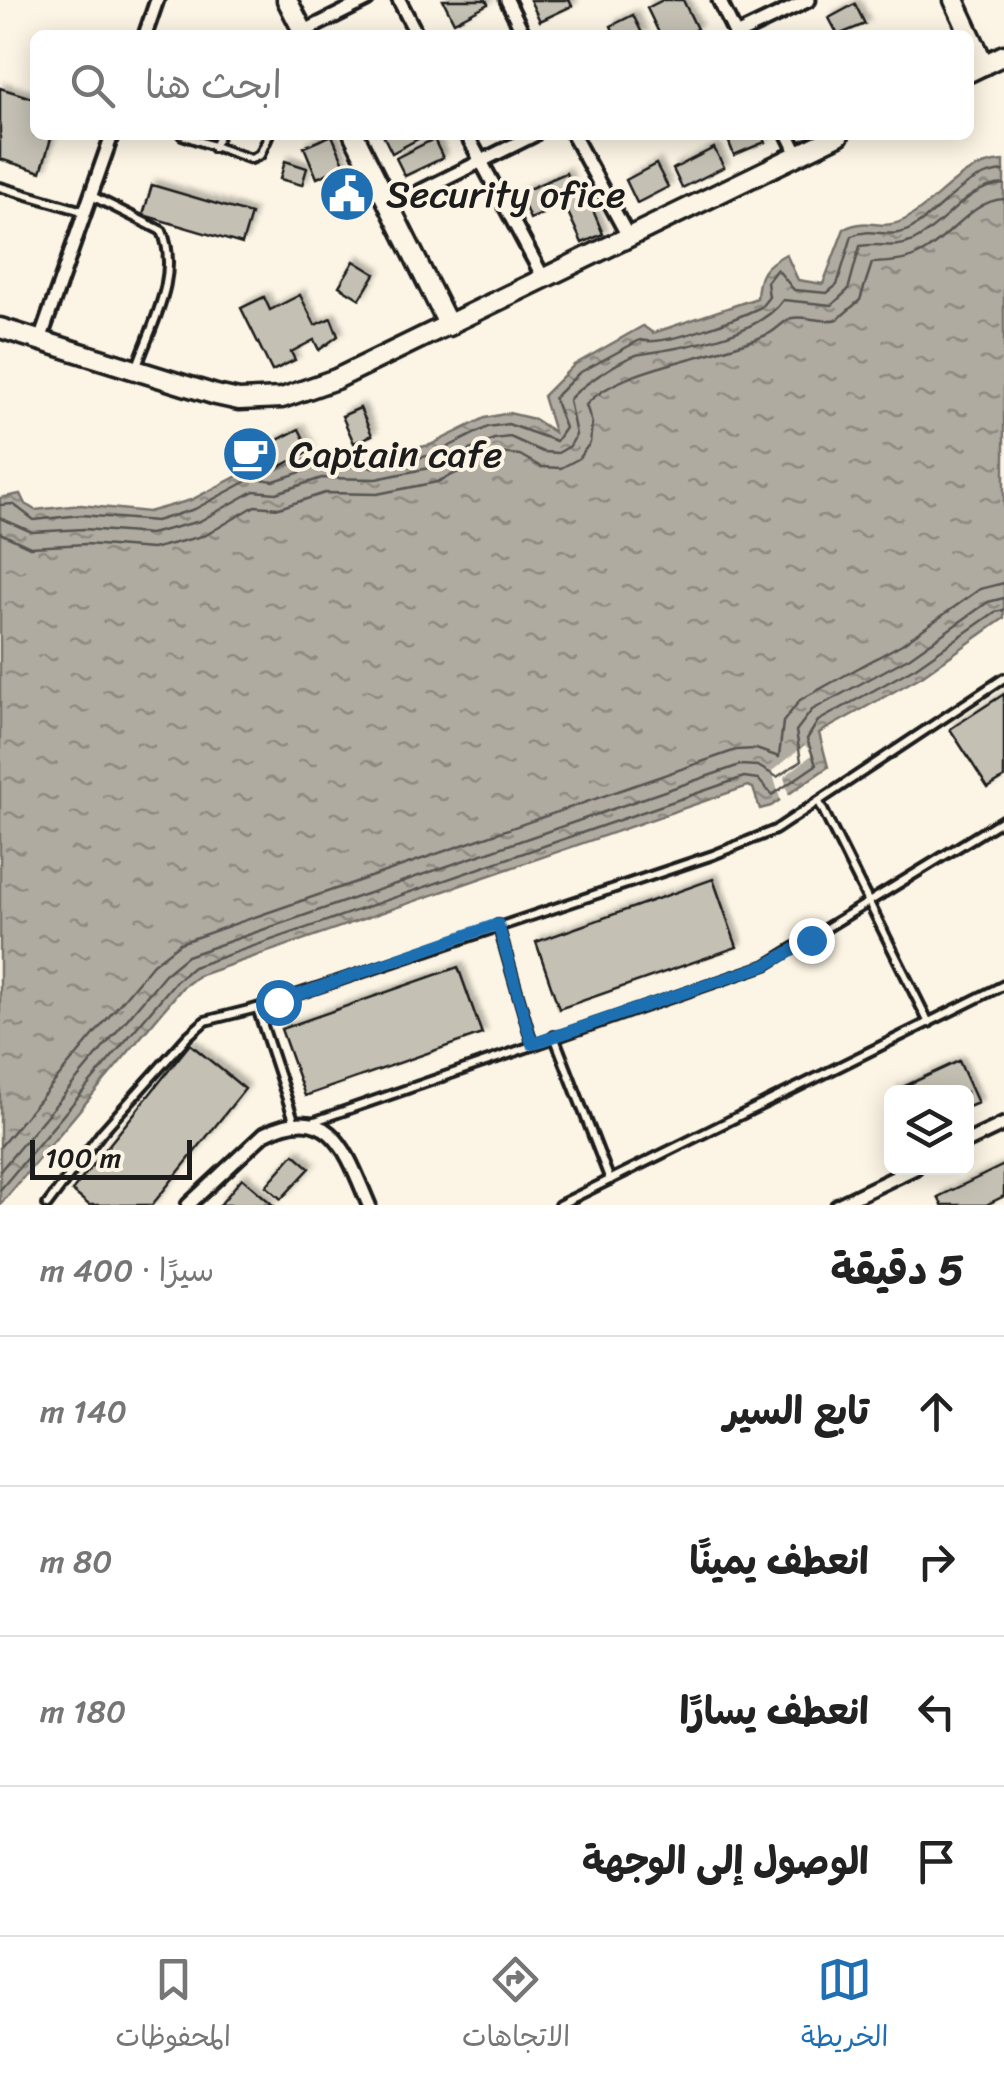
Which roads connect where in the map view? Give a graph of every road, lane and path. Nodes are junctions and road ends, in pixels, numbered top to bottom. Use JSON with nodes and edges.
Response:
{"nodes":[{"id":1,"x":157,"y":0,"type":"edge"},
{"id":2,"x":287,"y":0,"type":"edge"},
{"id":3,"x":368,"y":0,"type":"edge"},
{"id":4,"x":400,"y":0,"type":"edge"},
{"id":5,"x":506,"y":0,"type":"edge"},
{"id":6,"x":718,"y":0,"type":"edge"},
{"id":7,"x":809,"y":0,"type":"edge"},
{"id":8,"x":954,"y":0,"type":"edge"},
{"id":9,"x":147,"y":30,"type":"edge"},
{"id":10,"x":300,"y":30,"type":"edge"},
{"id":11,"x":310,"y":30,"type":"edge"},
{"id":12,"x":415,"y":30,"type":"edge"},
{"id":13,"x":521,"y":30,"type":"edge"},
{"id":14,"x":733,"y":30,"type":"edge"},
{"id":15,"x":746,"y":30,"type":"edge"},
{"id":16,"x":964,"y":30,"type":"edge"},
{"id":17,"x":1004,"y":56,"type":"edge"},
{"id":18,"x":976,"y":69,"type":"edge"},
{"id":19,"x":110,"y":140,"type":"edge"},
{"id":20,"x":194,"y":140,"type":"edge"},
{"id":21,"x":217,"y":140,"type":"edge"},
{"id":22,"x":267,"y":140,"type":"edge"},
{"id":23,"x":356,"y":140,"type":"edge"},
{"id":24,"x":469,"y":140,"type":"edge"},
{"id":25,"x":524,"y":140,"type":"edge"},
{"id":26,"x":576,"y":140,"type":"edge"},
{"id":27,"x":790,"y":140,"type":"edge"},
{"id":28,"x":829,"y":140,"type":"edge"},
{"id":29,"x":214,"y":148,"type":"junction"},
{"id":30,"x":798,"y":155,"type":"junction"},
{"id":31,"x":480,"y":163,"type":"junction"},
{"id":32,"x":0,"y":187,"type":"edge"},
{"id":33,"x":92,"y":196,"type":"junction"},
{"id":34,"x":389,"y":207,"type":"junction"},
{"id":35,"x":87,"y":212,"type":"junction"},
{"id":36,"x":629,"y":238,"type":"junction"},
{"id":37,"x":544,"y":279,"type":"junction"},
{"id":38,"x":450,"y":326,"type":"junction"},
{"id":39,"x":0,"y":328,"type":"edge"},
{"id":40,"x":40,"y":340,"type":"junction"},
{"id":41,"x":135,"y":371,"type":"junction"},
{"id":42,"x":1004,"y":678,"type":"edge"},
{"id":43,"x":819,"y":802,"type":"junction"},
{"id":44,"x":1004,"y":819,"type":"edge"},
{"id":45,"x":872,"y":902,"type":"junction"},
{"id":46,"x":498,"y":924,"type":"junction"},
{"id":47,"x":1004,"y":985,"type":"edge"},
{"id":48,"x":257,"y":1008,"type":"junction"},
{"id":49,"x":929,"y":1023,"type":"junction"},
{"id":50,"x":554,"y":1036,"type":"junction"},
{"id":51,"x":532,"y":1044,"type":"junction"},
{"id":52,"x":311,"y":1122,"type":"junction"},
{"id":53,"x":295,"y":1124,"type":"junction"},
{"id":54,"x":1004,"y":1124,"type":"edge"},
{"id":55,"x":974,"y":1138,"type":"edge"},
{"id":56,"x":900,"y":1175,"type":"edge"},
{"id":57,"x":610,"y":1180,"type":"junction"},
{"id":58,"x":864,"y":1192,"type":"junction"},
{"id":59,"x":47,"y":1205,"type":"edge"},
{"id":60,"x":188,"y":1205,"type":"edge"},
{"id":61,"x":370,"y":1205,"type":"edge"},
{"id":62,"x":559,"y":1205,"type":"edge"},
{"id":63,"x":838,"y":1205,"type":"edge"},
{"id":64,"x":870,"y":1205,"type":"edge"}],
"edges":[{"from":1,"to":9,"type":"street"},
{"from":2,"to":10,"type":"main road"},
{"from":3,"to":11,"type":"street"},
{"from":4,"to":12,"type":"street"},
{"from":5,"to":13,"type":"street"},
{"from":6,"to":14,"type":"street"},
{"from":7,"to":15,"type":"street"},
{"from":8,"to":16,"type":"main road"},
{"from":17,"to":18,"type":"main road"},
{"from":19,"to":33,"type":"street"},
{"from":20,"to":29,"type":"lane"},
{"from":21,"to":29,"type":"lane"},
{"from":22,"to":29,"type":"lane"},
{"from":23,"to":34,"type":"main road"},
{"from":24,"to":31,"type":"street"},
{"from":25,"to":31,"type":"street"},
{"from":26,"to":36,"type":"street"},
{"from":27,"to":30,"type":"street"},
{"from":28,"to":30,"type":"main road"},
{"from":30,"to":36,"type":"main road"},
{"from":31,"to":34,"type":"street"},
{"from":31,"to":37,"type":"street"},
{"from":32,"to":35,"type":"lane"},
{"from":33,"to":35,"type":"street"},
{"from":33,"to":41,"type":"lane"},
{"from":34,"to":38,"type":"main road"},
{"from":35,"to":40,"type":"street"},
{"from":36,"to":37,"type":"main road"},
{"from":37,"to":38,"type":"main road"},
{"from":38,"to":41,"type":"main road"},
{"from":39,"to":40,"type":"main road"},
{"from":40,"to":41,"type":"main road"},
{"from":42,"to":43,"type":"lane"},
{"from":43,"to":45,"type":"lane"},
{"from":43,"to":46,"type":"lane"},
{"from":44,"to":45,"type":"lane"},
{"from":45,"to":49,"type":"lane"},
{"from":45,"to":50,"type":"lane"},
{"from":46,"to":48,"type":"lane"},
{"from":46,"to":51,"type":"lane"},
{"from":47,"to":49,"type":"lane"},
{"from":48,"to":53,"type":"lane"},
{"from":48,"to":59,"type":"lane"},
{"from":49,"to":57,"type":"lane"},
{"from":50,"to":51,"type":"lane"},
{"from":50,"to":57,"type":"lane"},
{"from":51,"to":52,"type":"lane"},
{"from":52,"to":53,"type":"street"},
{"from":52,"to":61,"type":"street"},
{"from":53,"to":60,"type":"street"},
{"from":54,"to":55,"type":"street"},
{"from":56,"to":58,"type":"street"},
{"from":57,"to":62,"type":"lane"},
{"from":58,"to":63,"type":"street"},
{"from":58,"to":64,"type":"lane"}]}
